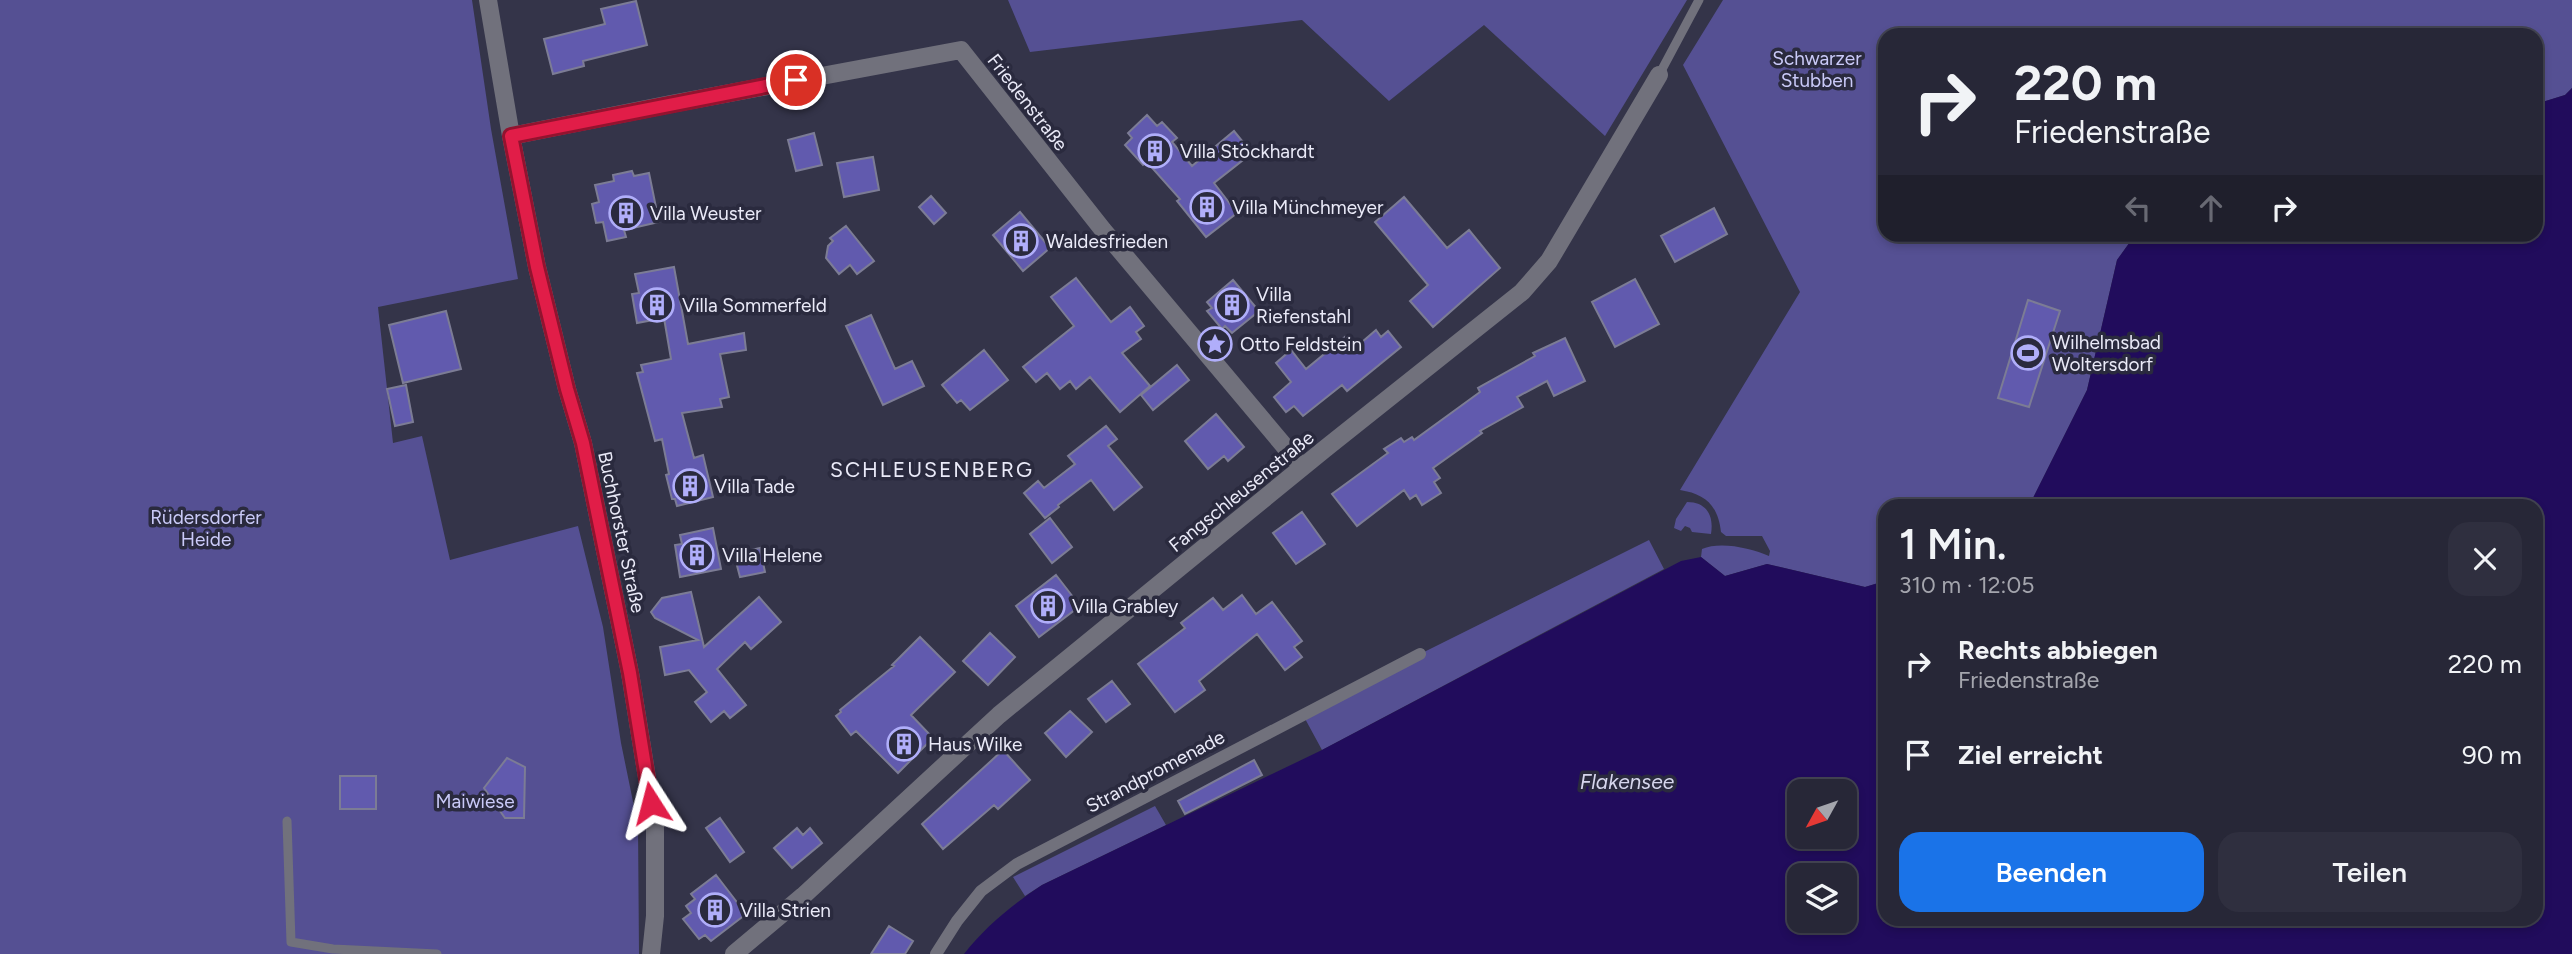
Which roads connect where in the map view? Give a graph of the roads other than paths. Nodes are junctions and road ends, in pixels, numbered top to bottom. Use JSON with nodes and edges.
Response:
{"nodes":[{"id":1,"x":488,"y":0,"type":"edge"},
{"id":2,"x":1699,"y":0,"type":"edge"},
{"id":3,"x":1659,"y":75,"type":"joint"},
{"id":4,"x":511,"y":136,"type":"junction"},
{"id":5,"x":1302,"y":467,"type":"junction"},
{"id":6,"x":1420,"y":654,"type":"dead end"},
{"id":7,"x":288,"y":821,"type":"dead end"},
{"id":8,"x":437,"y":954,"type":"edge"},
{"id":9,"x":651,"y":954,"type":"edge"},
{"id":10,"x":734,"y":954,"type":"edge"},
{"id":11,"x":936,"y":954,"type":"edge"}],
"edges":[{"from":1,"to":4,"type":"street","name":"Buchhorster Straße"},
{"from":2,"to":3,"type":"lane","name":"Fangschleusenstraße"},
{"from":3,"to":5,"type":"street","name":"Fangschleusenstraße"},
{"from":4,"to":5,"type":"street","name":"Friedenstraße"},
{"from":4,"to":9,"type":"street","name":"Buchhorster Straße"},
{"from":5,"to":10,"type":"street","name":"Fangschleusenstraße"},
{"from":6,"to":11,"type":"street","name":"Strandpromenade"},
{"from":7,"to":8,"type":"lane"}]}
